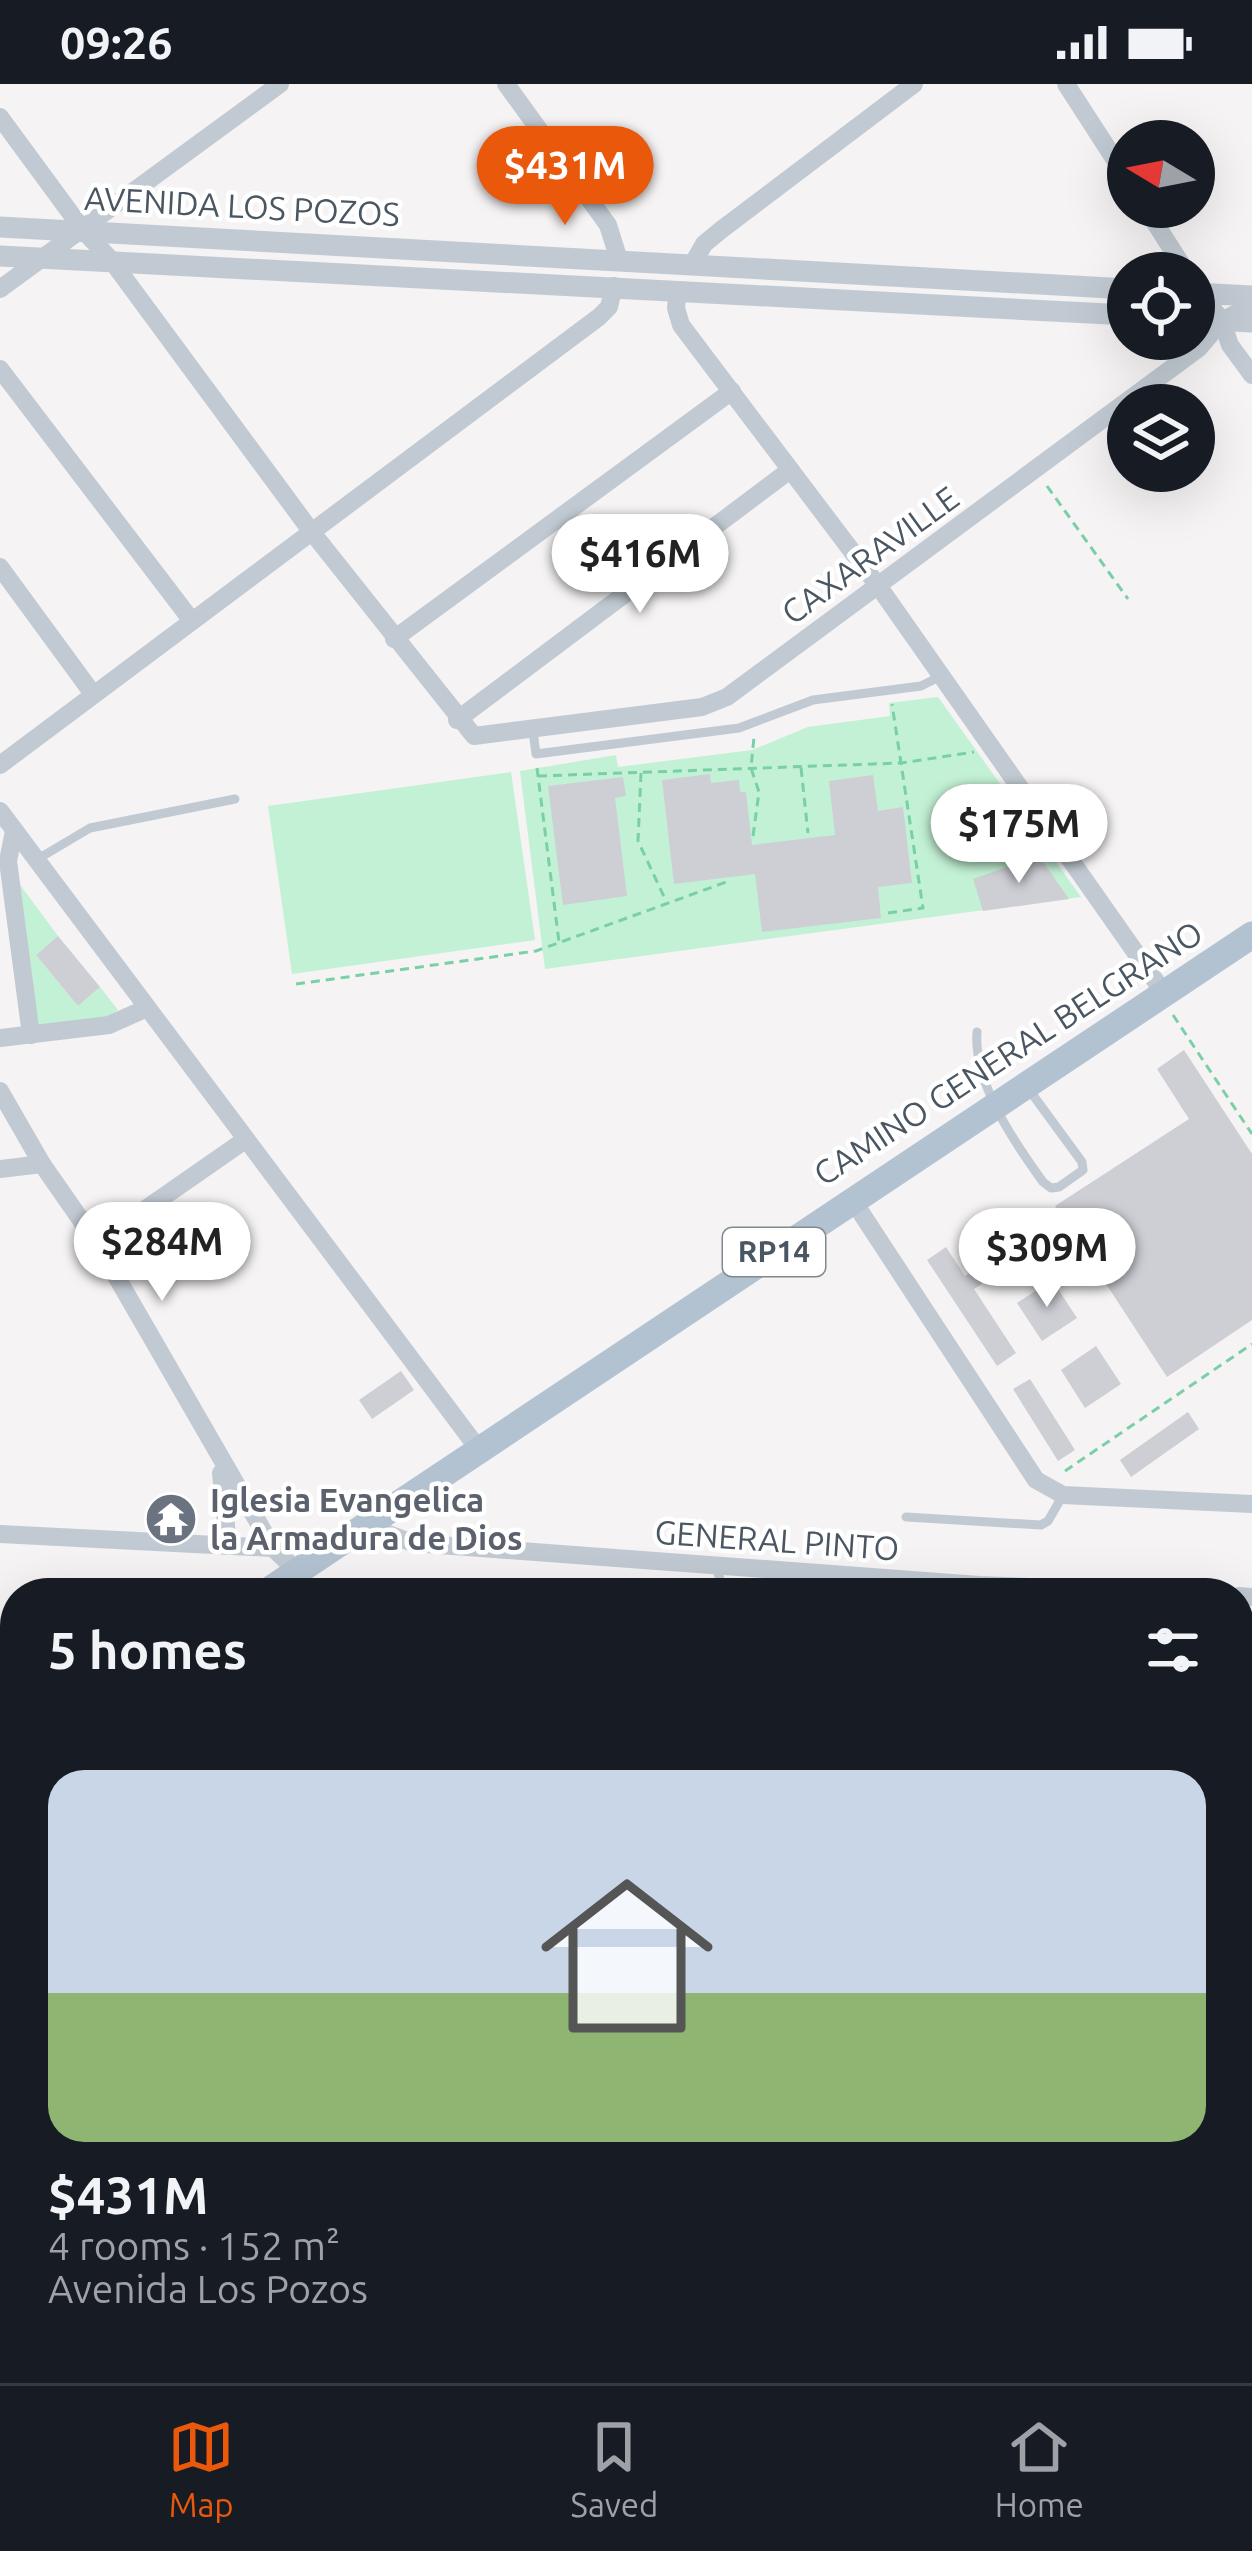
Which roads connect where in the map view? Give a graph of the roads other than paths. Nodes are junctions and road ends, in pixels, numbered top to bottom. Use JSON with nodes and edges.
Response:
{"nodes":[{"id":1,"x":280,"y":84,"type":"edge"},
{"id":2,"x":506,"y":84,"type":"edge"},
{"id":3,"x":914,"y":84,"type":"edge"},
{"id":4,"x":1066,"y":84,"type":"edge"},
{"id":5,"x":0,"y":117,"type":"edge"},
{"id":6,"x":1107,"y":148,"type":"edge"},
{"id":7,"x":0,"y":226,"type":"edge"},
{"id":8,"x":83,"y":230,"type":"junction"},
{"id":9,"x":0,"y":256,"type":"edge"},
{"id":10,"x":42,"y":258,"type":"junction"},
{"id":11,"x":111,"y":260,"type":"junction"},
{"id":12,"x":620,"y":260,"type":"junction"},
{"id":13,"x":692,"y":266,"type":"junction"},
{"id":14,"x":614,"y":286,"type":"junction"},
{"id":15,"x":1107,"y":288,"type":"edge"},
{"id":16,"x":0,"y":290,"type":"edge"},
{"id":17,"x":678,"y":290,"type":"junction"},
{"id":18,"x":1215,"y":294,"type":"edge"},
{"id":19,"x":1252,"y":301,"type":"edge"},
{"id":20,"x":1215,"y":313,"type":"edge"},
{"id":21,"x":1107,"y":315,"type":"edge"},
{"id":22,"x":1215,"y":320,"type":"edge"},
{"id":23,"x":1222,"y":321,"type":"junction"},
{"id":24,"x":1252,"y":322,"type":"edge"},
{"id":25,"x":0,"y":369,"type":"edge"},
{"id":26,"x":1252,"y":375,"type":"edge"},
{"id":27,"x":732,"y":391,"type":"junction"},
{"id":28,"x":790,"y":470,"type":"junction"},
{"id":29,"x":311,"y":531,"type":"junction"},
{"id":30,"x":0,"y":566,"type":"edge"},
{"id":31,"x":879,"y":587,"type":"junction"},
{"id":32,"x":192,"y":621,"type":"junction"},
{"id":33,"x":394,"y":639,"type":"junction"},
{"id":34,"x":941,"y":676,"type":"junction"},
{"id":35,"x":93,"y":694,"type":"junction"},
{"id":36,"x":457,"y":720,"type":"junction"},
{"id":37,"x":532,"y":730,"type":"junction"},
{"id":38,"x":0,"y":765,"type":"edge"},
{"id":39,"x":235,"y":799,"type":"dead end"},
{"id":40,"x":0,"y":811,"type":"edge"},
{"id":41,"x":14,"y":831,"type":"junction"},
{"id":42,"x":36,"y":860,"type":"junction"},
{"id":43,"x":1252,"y":934,"type":"edge"},
{"id":44,"x":1168,"y":1004,"type":"junction"},
{"id":45,"x":147,"y":1008,"type":"junction"},
{"id":46,"x":977,"y":1032,"type":"dead end"},
{"id":47,"x":31,"y":1035,"type":"junction"},
{"id":48,"x":0,"y":1038,"type":"edge"},
{"id":49,"x":1025,"y":1084,"type":"junction"},
{"id":50,"x":0,"y":1091,"type":"edge"},
{"id":51,"x":997,"y":1104,"type":"junction"},
{"id":52,"x":245,"y":1141,"type":"junction"},
{"id":53,"x":42,"y":1163,"type":"junction"},
{"id":54,"x":0,"y":1169,"type":"edge"},
{"id":55,"x":852,"y":1199,"type":"junction"},
{"id":56,"x":97,"y":1244,"type":"junction"},
{"id":57,"x":480,"y":1450,"type":"junction"},
{"id":58,"x":220,"y":1462,"type":"junction"},
{"id":59,"x":1060,"y":1486,"type":"junction"},
{"id":60,"x":1252,"y":1504,"type":"edge"},
{"id":61,"x":906,"y":1517,"type":"dead end"},
{"id":62,"x":369,"y":1527,"type":"junction"},
{"id":63,"x":0,"y":1534,"type":"edge"},
{"id":64,"x":228,"y":1546,"type":"junction"},
{"id":65,"x":273,"y":1548,"type":"junction"},
{"id":66,"x":715,"y":1565,"type":"junction"},
{"id":67,"x":297,"y":1571,"type":"junction"},
{"id":68,"x":287,"y":1578,"type":"edge"},
{"id":69,"x":720,"y":1578,"type":"edge"},
{"id":70,"x":887,"y":1578,"type":"edge"}],
"edges":[{"from":1,"to":8,"type":"street"},
{"from":2,"to":12,"type":"street"},
{"from":3,"to":13,"type":"street"},
{"from":4,"to":6,"type":"street"},
{"from":5,"to":8,"type":"street"},
{"from":7,"to":8,"type":"street","name":"AVENIDA LOS POZOS"},
{"from":8,"to":10,"type":"street"},
{"from":8,"to":11,"type":"street"},
{"from":8,"to":12,"type":"street","name":"AVENIDA LOS POZOS"},
{"from":9,"to":10,"type":"street","name":"AVENIDA LOS POZOS"},
{"from":10,"to":11,"type":"street","name":"AVENIDA LOS POZOS"},
{"from":10,"to":16,"type":"street"},
{"from":11,"to":14,"type":"street","name":"AVENIDA LOS POZOS"},
{"from":11,"to":29,"type":"street"},
{"from":12,"to":13,"type":"street","name":"AVENIDA LOS POZOS"},
{"from":13,"to":15,"type":"street","name":"AVENIDA LOS POZOS"},
{"from":14,"to":17,"type":"street","name":"AVENIDA LOS POZOS"},
{"from":14,"to":29,"type":"street"},
{"from":17,"to":21,"type":"street","name":"AVENIDA LOS POZOS"},
{"from":17,"to":27,"type":"street"},
{"from":18,"to":19,"type":"street"},
{"from":19,"to":23,"type":"street","name":"CAXARAVILLE"},
{"from":20,"to":23,"type":"street"},
{"from":22,"to":23,"type":"street"},
{"from":23,"to":24,"type":"street"},
{"from":23,"to":26,"type":"street"},
{"from":23,"to":31,"type":"street","name":"CAXARAVILLE"},
{"from":25,"to":32,"type":"street"},
{"from":27,"to":28,"type":"street"},
{"from":27,"to":33,"type":"street"},
{"from":28,"to":31,"type":"street"},
{"from":28,"to":36,"type":"street"},
{"from":29,"to":32,"type":"street"},
{"from":29,"to":33,"type":"street"},
{"from":30,"to":35,"type":"street"},
{"from":31,"to":34,"type":"street"},
{"from":31,"to":37,"type":"street","name":"CAXARAVILLE"},
{"from":32,"to":35,"type":"street"},
{"from":33,"to":36,"type":"street"},
{"from":34,"to":37,"type":"lane"},
{"from":34,"to":44,"type":"street"},
{"from":35,"to":38,"type":"street"},
{"from":36,"to":37,"type":"street","name":"CAXARAVILLE"},
{"from":39,"to":42,"type":"lane"},
{"from":40,"to":41,"type":"street"},
{"from":41,"to":42,"type":"street"},
{"from":41,"to":47,"type":"street"},
{"from":42,"to":45,"type":"street"},
{"from":43,"to":44,"type":"main road","name":"CAMINO GENERAL BELGRANO","number":"RP14"},
{"from":44,"to":49,"type":"main road","name":"CAMINO GENERAL BELGRANO","number":"RP14"},
{"from":45,"to":47,"type":"street"},
{"from":45,"to":52,"type":"street"},
{"from":46,"to":51,"type":"lane"},
{"from":47,"to":48,"type":"street"},
{"from":49,"to":51,"type":"main road","name":"CAMINO GENERAL BELGRANO","number":"RP14"},
{"from":49,"to":51,"type":"lane"},
{"from":50,"to":53,"type":"street"},
{"from":51,"to":55,"type":"main road","name":"CAMINO GENERAL BELGRANO","number":"RP14"},
{"from":52,"to":56,"type":"street"},
{"from":52,"to":57,"type":"street"},
{"from":53,"to":54,"type":"street"},
{"from":53,"to":56,"type":"street"},
{"from":55,"to":57,"type":"main road","name":"CAMINO GENERAL BELGRANO","number":"RP14"},
{"from":55,"to":59,"type":"street"},
{"from":56,"to":58,"type":"street"},
{"from":57,"to":62,"type":"main road","name":"CAMINO GENERAL BELGRANO","number":"RP14"},
{"from":58,"to":64,"type":"street"},
{"from":58,"to":65,"type":"street"},
{"from":59,"to":60,"type":"street"},
{"from":59,"to":61,"type":"lane"},
{"from":62,"to":66,"type":"street","name":"GENERAL PINTO"},
{"from":62,"to":67,"type":"main road","name":"CAMINO GENERAL BELGRANO","number":"RP14"},
{"from":63,"to":64,"type":"street"},
{"from":64,"to":65,"type":"street"},
{"from":65,"to":67,"type":"street"},
{"from":66,"to":69,"type":"lane"},
{"from":66,"to":70,"type":"street","name":"GENERAL PINTO"},
{"from":67,"to":68,"type":"main road","name":"CAMINO GENERAL BELGRANO","number":"RP14"}]}
